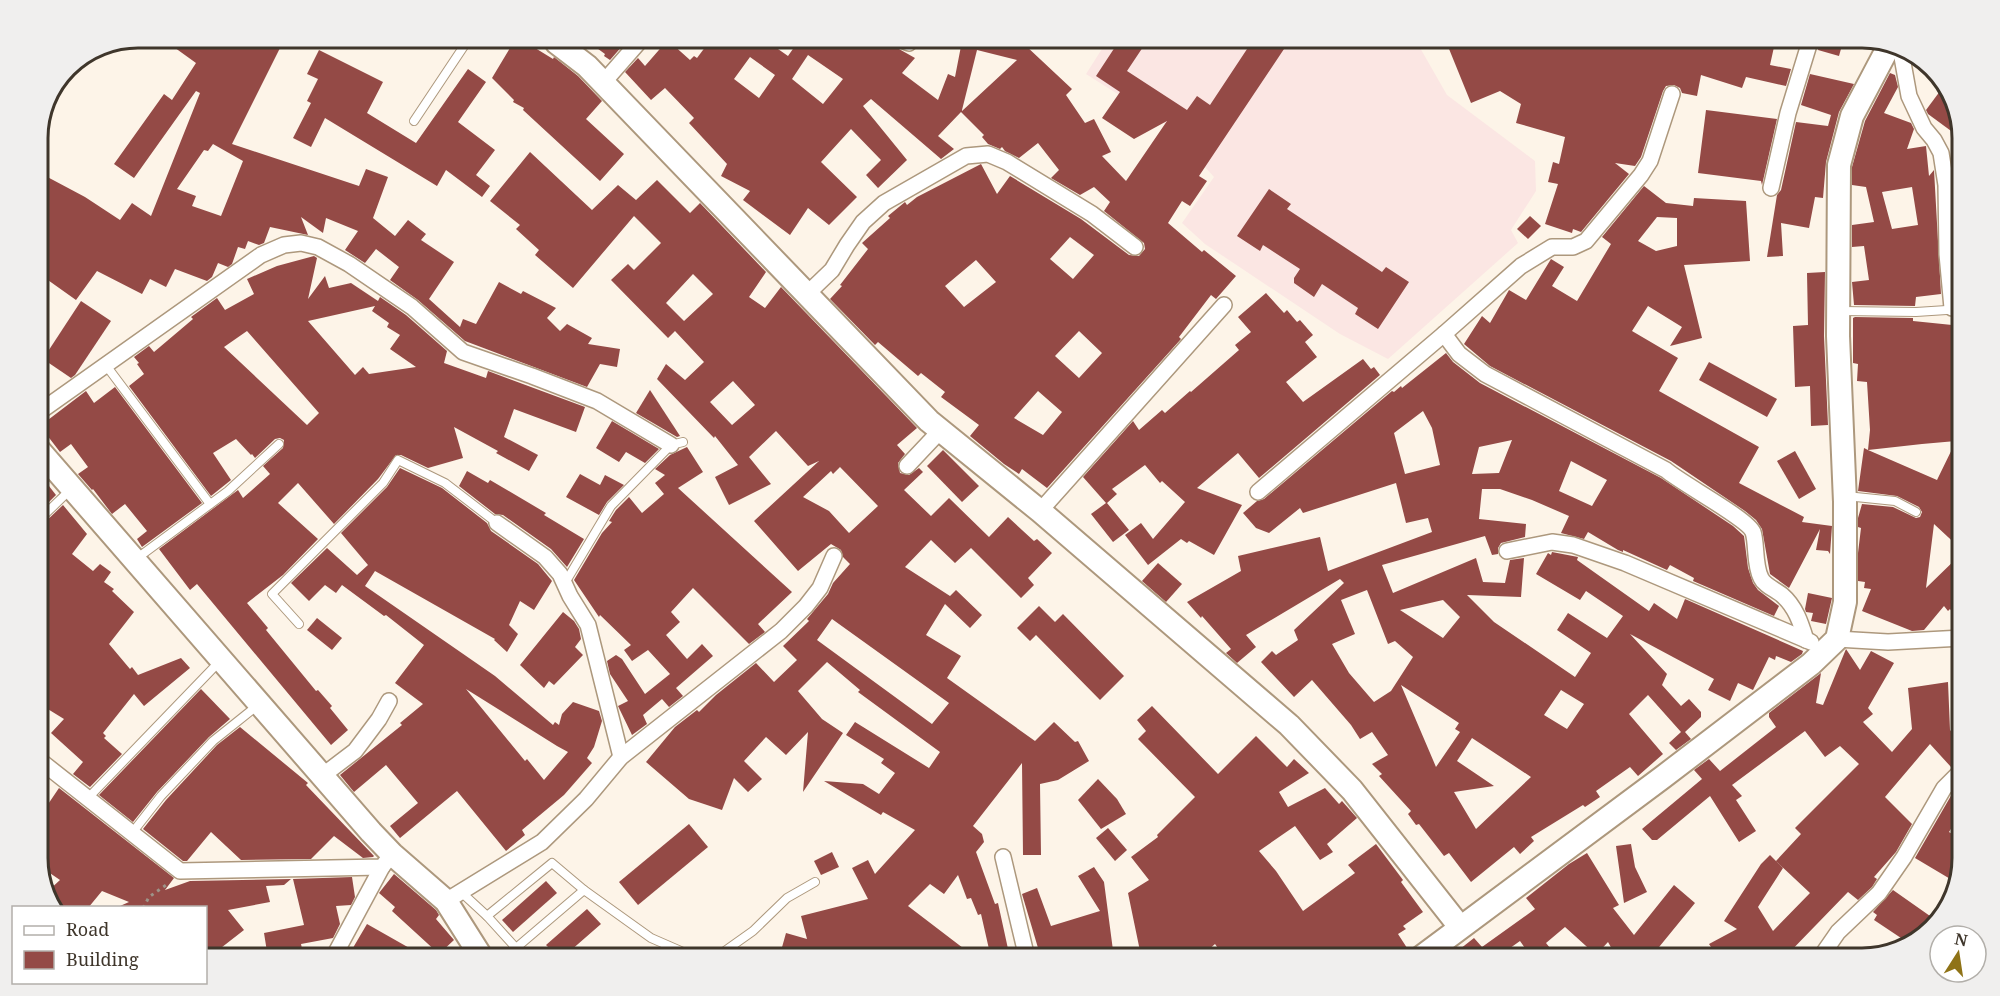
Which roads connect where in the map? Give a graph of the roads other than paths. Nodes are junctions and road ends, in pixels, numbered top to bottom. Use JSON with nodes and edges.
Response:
{"nodes":[{"id":1,"x":463,"y":48,"type":"edge"},
{"id":2,"x":564,"y":48,"type":"edge"},
{"id":3,"x":634,"y":48,"type":"edge"},
{"id":4,"x":1808,"y":48,"type":"edge"},
{"id":5,"x":1886,"y":51,"type":"edge"},
{"id":6,"x":1902,"y":57,"type":"edge"},
{"id":7,"x":603,"y":83,"type":"junction"},
{"id":8,"x":1671,"y":94,"type":"dead end"},
{"id":9,"x":414,"y":121,"type":"dead end"},
{"id":10,"x":1771,"y":188,"type":"dead end"},
{"id":11,"x":1136,"y":247,"type":"dead end"},
{"id":12,"x":1952,"y":281,"type":"edge"},
{"id":13,"x":807,"y":294,"type":"junction"},
{"id":14,"x":1224,"y":304,"type":"dead end"},
{"id":15,"x":1952,"y":308,"type":"edge"},
{"id":16,"x":1839,"y":311,"type":"junction"},
{"id":17,"x":1444,"y":334,"type":"junction"},
{"id":18,"x":105,"y":364,"type":"junction"},
{"id":19,"x":48,"y":406,"type":"edge"},
{"id":20,"x":940,"y":430,"type":"junction"},
{"id":21,"x":677,"y":443,"type":"joint"},
{"id":22,"x":279,"y":444,"type":"dead end"},
{"id":23,"x":48,"y":460,"type":"edge"},
{"id":24,"x":907,"y":466,"type":"dead end"},
{"id":25,"x":72,"y":488,"type":"junction"},
{"id":26,"x":1258,"y":492,"type":"dead end"},
{"id":27,"x":1845,"y":496,"type":"junction"},
{"id":28,"x":210,"y":504,"type":"junction"},
{"id":29,"x":48,"y":511,"type":"edge"},
{"id":30,"x":1040,"y":511,"type":"junction"},
{"id":31,"x":1916,"y":513,"type":"dead end"},
{"id":32,"x":497,"y":523,"type":"joint"},
{"id":33,"x":1507,"y":551,"type":"dead end"},
{"id":34,"x":834,"y":556,"type":"dead end"},
{"id":35,"x":135,"y":560,"type":"junction"},
{"id":36,"x":564,"y":584,"type":"junction"},
{"id":37,"x":299,"y":624,"type":"dead end"},
{"id":38,"x":1952,"y":639,"type":"edge"},
{"id":39,"x":1823,"y":642,"type":"junction"},
{"id":40,"x":221,"y":660,"type":"junction"},
{"id":41,"x":389,"y":701,"type":"dead end"},
{"id":42,"x":260,"y":704,"type":"junction"},
{"id":43,"x":621,"y":757,"type":"junction"},
{"id":44,"x":48,"y":767,"type":"edge"},
{"id":45,"x":322,"y":776,"type":"junction"},
{"id":46,"x":1952,"y":780,"type":"edge"},
{"id":47,"x":88,"y":798,"type":"junction"},
{"id":48,"x":132,"y":833,"type":"junction"},
{"id":49,"x":1003,"y":857,"type":"dead end"},
{"id":50,"x":387,"y":860,"type":"junction"},
{"id":51,"x":815,"y":882,"type":"dead end"},
{"id":52,"x":584,"y":890,"type":"junction"},
{"id":53,"x":454,"y":896,"type":"junction"},
{"id":54,"x":487,"y":915,"type":"junction"},
{"id":55,"x":1460,"y":927,"type":"junction"},
{"id":56,"x":339,"y":948,"type":"edge"},
{"id":57,"x":477,"y":948,"type":"edge"},
{"id":58,"x":674,"y":948,"type":"edge"},
{"id":59,"x":729,"y":948,"type":"edge"},
{"id":60,"x":1025,"y":948,"type":"edge"},
{"id":61,"x":1433,"y":948,"type":"edge"},
{"id":62,"x":1827,"y":948,"type":"edge"}],
"edges":[{"from":1,"to":9,"type":"lane"},
{"from":2,"to":7,"type":"street"},
{"from":3,"to":7,"type":"street"},
{"from":4,"to":10,"type":"street"},
{"from":5,"to":16,"type":"street"},
{"from":6,"to":12,"type":"street"},
{"from":7,"to":13,"type":"street"},
{"from":8,"to":17,"type":"street"},
{"from":11,"to":13,"type":"street"},
{"from":13,"to":20,"type":"street"},
{"from":14,"to":30,"type":"street"},
{"from":15,"to":16,"type":"lane"},
{"from":16,"to":27,"type":"street"},
{"from":17,"to":26,"type":"street"},
{"from":17,"to":39,"type":"street"},
{"from":18,"to":19,"type":"street"},
{"from":18,"to":21,"type":"street"},
{"from":18,"to":28,"type":"lane"},
{"from":20,"to":24,"type":"street"},
{"from":20,"to":30,"type":"street"},
{"from":21,"to":36,"type":"lane"},
{"from":22,"to":28,"type":"lane"},
{"from":23,"to":25,"type":"street"},
{"from":25,"to":29,"type":"lane"},
{"from":25,"to":35,"type":"street"},
{"from":27,"to":31,"type":"lane"},
{"from":27,"to":39,"type":"street"},
{"from":28,"to":35,"type":"lane"},
{"from":30,"to":55,"type":"street"},
{"from":32,"to":36,"type":"street"},
{"from":32,"to":37,"type":"lane"},
{"from":33,"to":39,"type":"street"},
{"from":34,"to":43,"type":"street"},
{"from":35,"to":40,"type":"street"},
{"from":36,"to":43,"type":"street"},
{"from":38,"to":39,"type":"street"},
{"from":39,"to":55,"type":"street"},
{"from":40,"to":42,"type":"street"},
{"from":40,"to":47,"type":"lane"},
{"from":41,"to":45,"type":"street"},
{"from":42,"to":45,"type":"street"},
{"from":42,"to":48,"type":"lane"},
{"from":43,"to":53,"type":"street"},
{"from":44,"to":47,"type":"street"},
{"from":45,"to":50,"type":"street"},
{"from":46,"to":62,"type":"street"},
{"from":47,"to":48,"type":"street"},
{"from":48,"to":50,"type":"street"},
{"from":49,"to":60,"type":"street"},
{"from":50,"to":53,"type":"street"},
{"from":50,"to":56,"type":"street"},
{"from":51,"to":59,"type":"lane"},
{"from":52,"to":54,"type":"lane"},
{"from":52,"to":54,"type":"lane"},
{"from":52,"to":58,"type":"lane"},
{"from":53,"to":54,"type":"lane"},
{"from":53,"to":57,"type":"street"},
{"from":55,"to":61,"type":"street"}]}
